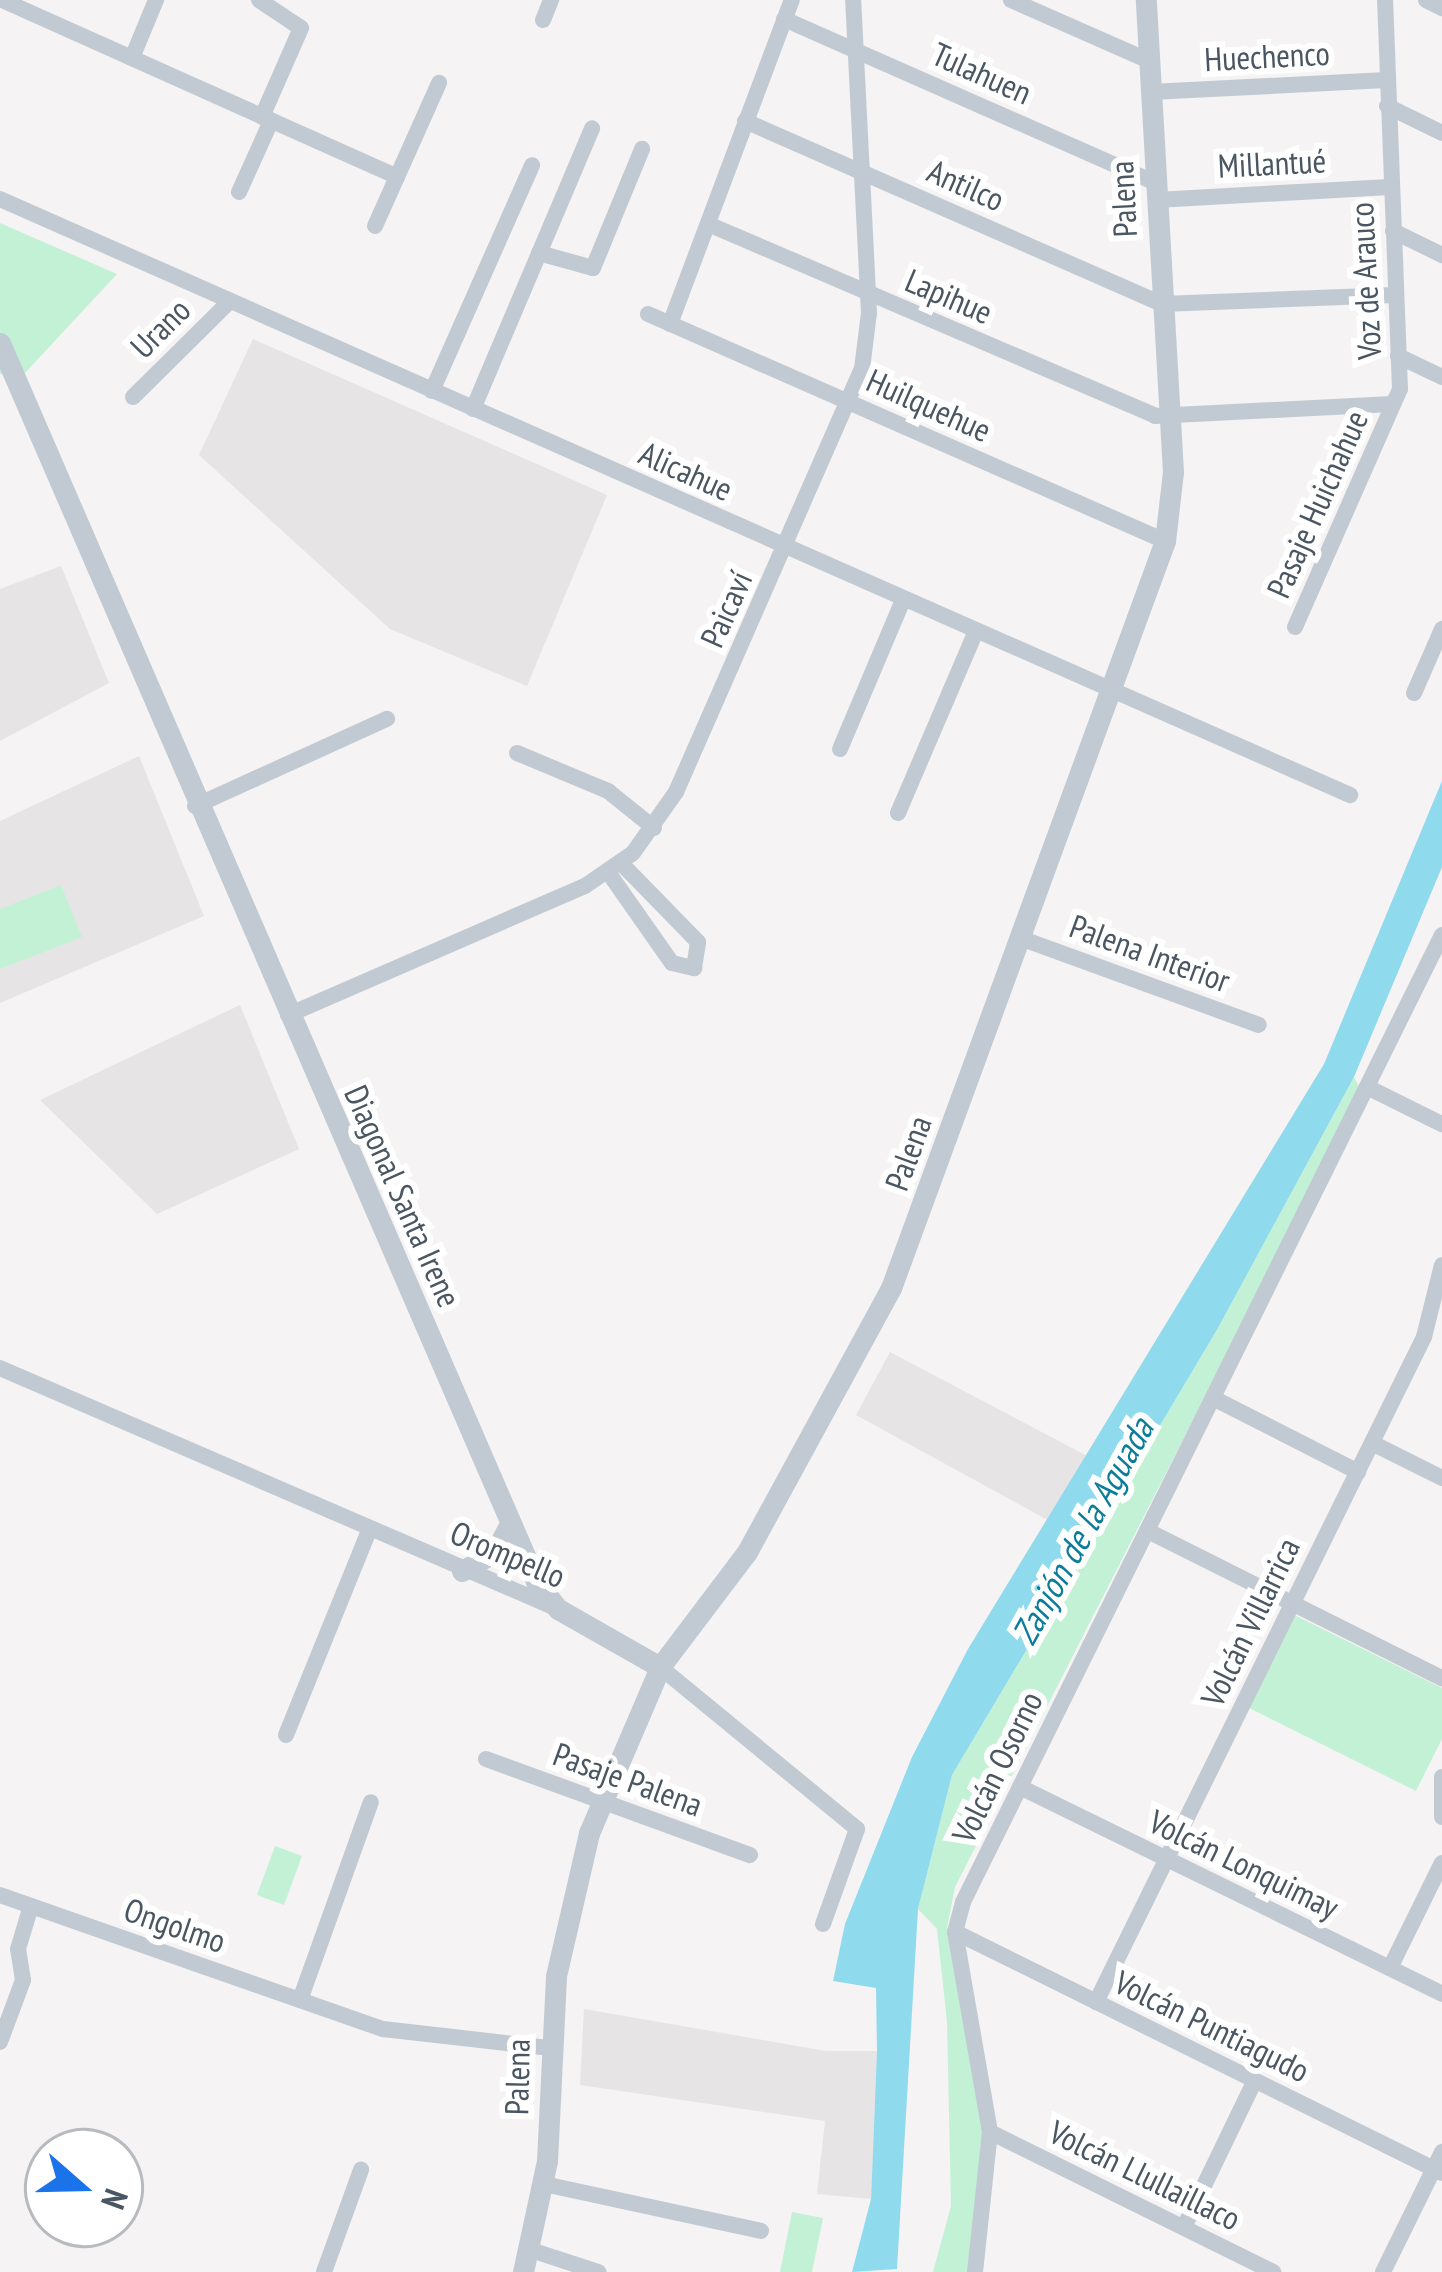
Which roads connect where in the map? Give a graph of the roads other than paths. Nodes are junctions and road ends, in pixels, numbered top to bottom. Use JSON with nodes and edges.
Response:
{"nodes":[{"id":1,"x":2,"y":0,"type":"edge"},
{"id":2,"x":156,"y":0,"type":"edge"},
{"id":3,"x":259,"y":0,"type":"edge"},
{"id":4,"x":551,"y":0,"type":"edge"},
{"id":5,"x":792,"y":0,"type":"edge"},
{"id":6,"x":853,"y":0,"type":"edge"},
{"id":7,"x":1011,"y":0,"type":"edge"},
{"id":8,"x":1146,"y":0,"type":"edge"},
{"id":9,"x":1384,"y":0,"type":"edge"},
{"id":10,"x":1426,"y":0,"type":"edge"},
{"id":11,"x":1442,"y":8,"type":"edge"},
{"id":12,"x":784,"y":19,"type":"junction"},
{"id":13,"x":543,"y":20,"type":"dead end"},
{"id":14,"x":856,"y":51,"type":"junction"},
{"id":15,"x":131,"y":58,"type":"junction"},
{"id":16,"x":1149,"y":61,"type":"junction"},
{"id":17,"x":1386,"y":80,"type":"junction"},
{"id":18,"x":440,"y":82,"type":"dead end"},
{"id":19,"x":1151,"y":92,"type":"junction"},
{"id":20,"x":1387,"y":106,"type":"junction"},
{"id":21,"x":266,"y":119,"type":"junction"},
{"id":22,"x":745,"y":121,"type":"junction"},
{"id":23,"x":592,"y":128,"type":"dead end"},
{"id":24,"x":1442,"y":133,"type":"edge"},
{"id":25,"x":642,"y":149,"type":"dead end"},
{"id":26,"x":532,"y":165,"type":"dead end"},
{"id":27,"x":862,"y":172,"type":"junction"},
{"id":28,"x":397,"y":177,"type":"junction"},
{"id":29,"x":1390,"y":187,"type":"junction"},
{"id":30,"x":1156,"y":191,"type":"junction"},
{"id":31,"x":239,"y":192,"type":"dead end"},
{"id":32,"x":0,"y":199,"type":"edge"},
{"id":33,"x":708,"y":224,"type":"junction"},
{"id":34,"x":375,"y":226,"type":"dead end"},
{"id":35,"x":1393,"y":231,"type":"junction"},
{"id":36,"x":538,"y":253,"type":"junction"},
{"id":37,"x":1442,"y":255,"type":"edge"},
{"id":38,"x":869,"y":293,"type":"junction"},
{"id":39,"x":1395,"y":295,"type":"junction"},
{"id":40,"x":230,"y":301,"type":"junction"},
{"id":41,"x":1162,"y":304,"type":"junction"},
{"id":42,"x":648,"y":314,"type":"dead end"},
{"id":43,"x":670,"y":324,"type":"junction"},
{"id":44,"x":0,"y":343,"type":"edge"},
{"id":45,"x":1398,"y":356,"type":"junction"},
{"id":46,"x":1442,"y":377,"type":"edge"},
{"id":47,"x":432,"y":391,"type":"junction"},
{"id":48,"x":134,"y":397,"type":"dead end"},
{"id":49,"x":850,"y":403,"type":"junction"},
{"id":50,"x":1392,"y":404,"type":"junction"},
{"id":51,"x":473,"y":409,"type":"junction"},
{"id":52,"x":1168,"y":419,"type":"junction"},
{"id":53,"x":1165,"y":541,"type":"junction"},
{"id":54,"x":786,"y":548,"type":"junction"},
{"id":55,"x":903,"y":599,"type":"junction"},
{"id":56,"x":1295,"y":627,"type":"dead end"},
{"id":57,"x":1442,"y":629,"type":"edge"},
{"id":58,"x":976,"y":632,"type":"junction"},
{"id":59,"x":1111,"y":691,"type":"junction"},
{"id":60,"x":1414,"y":693,"type":"dead end"},
{"id":61,"x":387,"y":719,"type":"dead end"},
{"id":62,"x":840,"y":749,"type":"dead end"},
{"id":63,"x":517,"y":753,"type":"dead end"},
{"id":64,"x":1349,"y":795,"type":"dead end"},
{"id":65,"x":195,"y":806,"type":"junction"},
{"id":66,"x":898,"y":813,"type":"dead end"},
{"id":67,"x":654,"y":829,"type":"junction"},
{"id":68,"x":615,"y":868,"type":"junction"},
{"id":69,"x":1442,"y":935,"type":"edge"},
{"id":70,"x":1020,"y":938,"type":"junction"},
{"id":71,"x":288,"y":1015,"type":"junction"},
{"id":72,"x":1259,"y":1025,"type":"dead end"},
{"id":73,"x":1367,"y":1087,"type":"junction"},
{"id":74,"x":1442,"y":1124,"type":"edge"},
{"id":75,"x":1442,"y":1265,"type":"edge"},
{"id":76,"x":1436,"y":1304,"type":"edge"},
{"id":77,"x":0,"y":1368,"type":"edge"},
{"id":78,"x":1214,"y":1398,"type":"junction"},
{"id":79,"x":1372,"y":1443,"type":"junction"},
{"id":80,"x":1358,"y":1472,"type":"junction"},
{"id":81,"x":1442,"y":1478,"type":"edge"},
{"id":82,"x":510,"y":1524,"type":"junction"},
{"id":83,"x":369,"y":1531,"type":"junction"},
{"id":84,"x":1148,"y":1531,"type":"junction"},
{"id":85,"x":462,"y":1571,"type":"junction"},
{"id":86,"x":1293,"y":1603,"type":"junction"},
{"id":87,"x":558,"y":1609,"type":"junction"},
{"id":88,"x":660,"y":1667,"type":"junction"},
{"id":89,"x":1442,"y":1678,"type":"edge"},
{"id":90,"x":286,"y":1735,"type":"dead end"},
{"id":91,"x":486,"y":1759,"type":"dead end"},
{"id":92,"x":1442,"y":1777,"type":"edge"},
{"id":93,"x":1020,"y":1787,"type":"junction"},
{"id":94,"x":371,"y":1802,"type":"dead end"},
{"id":95,"x":600,"y":1803,"type":"junction"},
{"id":96,"x":1442,"y":1817,"type":"edge"},
{"id":97,"x":750,"y":1855,"type":"dead end"},
{"id":98,"x":1167,"y":1859,"type":"junction"},
{"id":99,"x":1442,"y":1863,"type":"edge"},
{"id":100,"x":0,"y":1895,"type":"edge"},
{"id":101,"x":31,"y":1906,"type":"junction"},
{"id":102,"x":823,"y":1924,"type":"dead end"},
{"id":103,"x":955,"y":1933,"type":"junction"},
{"id":104,"x":18,"y":1949,"type":"junction"},
{"id":105,"x":0,"y":1961,"type":"edge"},
{"id":106,"x":1390,"y":1968,"type":"junction"},
{"id":107,"x":1442,"y":1994,"type":"edge"},
{"id":108,"x":299,"y":2000,"type":"junction"},
{"id":109,"x":1096,"y":2002,"type":"junction"},
{"id":110,"x":0,"y":2042,"type":"edge"},
{"id":111,"x":550,"y":2048,"type":"junction"},
{"id":112,"x":1256,"y":2080,"type":"junction"},
{"id":113,"x":990,"y":2132,"type":"junction"},
{"id":114,"x":1439,"y":2165,"type":"edge"},
{"id":115,"x":361,"y":2170,"type":"dead end"},
{"id":116,"x":544,"y":2184,"type":"junction"},
{"id":117,"x":1184,"y":2227,"type":"junction"},
{"id":118,"x":761,"y":2231,"type":"dead end"},
{"id":119,"x":527,"y":2261,"type":"edge"},
{"id":120,"x":324,"y":2272,"type":"edge"},
{"id":121,"x":598,"y":2272,"type":"edge"},
{"id":122,"x":975,"y":2272,"type":"edge"},
{"id":123,"x":1273,"y":2272,"type":"edge"},
{"id":124,"x":1383,"y":2272,"type":"edge"}],
"edges":[{"from":1,"to":15,"type":"street"},
{"from":2,"to":15,"type":"street"},
{"from":3,"to":21,"type":"street"},
{"from":4,"to":13,"type":"street"},
{"from":5,"to":12,"type":"street"},
{"from":6,"to":14,"type":"street","name":"Paicaví"},
{"from":7,"to":16,"type":"street"},
{"from":8,"to":16,"type":"street","name":"Palena"},
{"from":9,"to":17,"type":"street","name":"Voz de Arauco"},
{"from":10,"to":11,"type":"street"},
{"from":12,"to":14,"type":"street","name":"Tulahuen"},
{"from":12,"to":22,"type":"street"},
{"from":14,"to":27,"type":"street","name":"Paicaví"},
{"from":14,"to":30,"type":"street","name":"Tulahuen"},
{"from":15,"to":21,"type":"street"},
{"from":16,"to":19,"type":"street","name":"Palena"},
{"from":17,"to":19,"type":"street","name":"Huechenco"},
{"from":17,"to":20,"type":"street","name":"Voz de Arauco"},
{"from":18,"to":28,"type":"street"},
{"from":19,"to":30,"type":"street","name":"Palena"},
{"from":20,"to":24,"type":"street"},
{"from":20,"to":29,"type":"street","name":"Voz de Arauco"},
{"from":21,"to":28,"type":"street"},
{"from":21,"to":31,"type":"street"},
{"from":22,"to":27,"type":"street","name":"Antilco"},
{"from":22,"to":33,"type":"street"},
{"from":23,"to":36,"type":"street"},
{"from":25,"to":36,"type":"street"},
{"from":26,"to":47,"type":"street"},
{"from":27,"to":38,"type":"street","name":"Paicaví"},
{"from":27,"to":41,"type":"street","name":"Antilco"},
{"from":28,"to":34,"type":"street"},
{"from":29,"to":30,"type":"street","name":"Millantué"},
{"from":29,"to":35,"type":"street","name":"Voz de Arauco"},
{"from":30,"to":41,"type":"street","name":"Palena"},
{"from":32,"to":40,"type":"street","name":"Alicahue"},
{"from":33,"to":38,"type":"street","name":"Lapihue"},
{"from":33,"to":43,"type":"street"},
{"from":35,"to":37,"type":"street"},
{"from":35,"to":39,"type":"street","name":"Voz de Arauco"},
{"from":36,"to":51,"type":"street"},
{"from":38,"to":49,"type":"street","name":"Paicaví"},
{"from":38,"to":52,"type":"street","name":"Lapihue"},
{"from":39,"to":41,"type":"street"},
{"from":39,"to":45,"type":"street","name":"Voz de Arauco"},
{"from":40,"to":47,"type":"street","name":"Alicahue"},
{"from":40,"to":48,"type":"street","name":"Urano"},
{"from":41,"to":52,"type":"street","name":"Palena"},
{"from":42,"to":43,"type":"street","name":"Huilquehue"},
{"from":43,"to":49,"type":"street","name":"Huilquehue"},
{"from":44,"to":65,"type":"street","name":"Diagonal Santa Irene"},
{"from":45,"to":46,"type":"street"},
{"from":45,"to":50,"type":"street","name":"Voz de Arauco"},
{"from":47,"to":51,"type":"street","name":"Alicahue"},
{"from":49,"to":53,"type":"street","name":"Huilquehue"},
{"from":49,"to":54,"type":"street","name":"Paicaví"},
{"from":50,"to":52,"type":"street","name":"Voz de Arauco"},
{"from":50,"to":56,"type":"street","name":"Pasaje Huichahue"},
{"from":51,"to":54,"type":"street","name":"Alicahue"},
{"from":52,"to":53,"type":"street","name":"Palena"},
{"from":53,"to":59,"type":"street","name":"Palena"},
{"from":54,"to":55,"type":"street","name":"Alicahue"},
{"from":54,"to":67,"type":"street","name":"Paicaví"},
{"from":55,"to":58,"type":"street","name":"Alicahue"},
{"from":55,"to":62,"type":"street"},
{"from":57,"to":60,"type":"street"},
{"from":58,"to":59,"type":"street","name":"Alicahue"},
{"from":58,"to":66,"type":"street"},
{"from":59,"to":64,"type":"street","name":"Alicahue"},
{"from":59,"to":70,"type":"street","name":"Palena"},
{"from":61,"to":65,"type":"street"},
{"from":63,"to":67,"type":"street"},
{"from":65,"to":71,"type":"street","name":"Diagonal Santa Irene"},
{"from":67,"to":68,"type":"street","name":"Paicaví"},
{"from":68,"to":68,"type":"street"},
{"from":68,"to":71,"type":"street","name":"Paicaví"},
{"from":69,"to":73,"type":"street","name":"Volcán Osorno"},
{"from":70,"to":72,"type":"street","name":"Palena Interior"},
{"from":70,"to":88,"type":"street","name":"Palena"},
{"from":71,"to":82,"type":"street","name":"Diagonal Santa Irene"},
{"from":73,"to":74,"type":"street"},
{"from":73,"to":78,"type":"street","name":"Volcán Osorno"},
{"from":75,"to":76,"type":"street","name":"Volcán Villarrica"},
{"from":76,"to":79,"type":"street","name":"Volcán Villarrica"},
{"from":77,"to":83,"type":"street","name":"Orompello"},
{"from":78,"to":80,"type":"street"},
{"from":78,"to":84,"type":"street","name":"Volcán Osorno"},
{"from":79,"to":80,"type":"street","name":"Volcán Villarrica"},
{"from":79,"to":81,"type":"street"},
{"from":80,"to":86,"type":"street","name":"Volcán Villarrica"},
{"from":82,"to":85,"type":"street"},
{"from":82,"to":87,"type":"street","name":"Diagonal Santa Irene"},
{"from":83,"to":85,"type":"street","name":"Orompello"},
{"from":83,"to":90,"type":"street"},
{"from":84,"to":86,"type":"street"},
{"from":84,"to":93,"type":"street","name":"Volcán Osorno"},
{"from":85,"to":87,"type":"street","name":"Orompello"},
{"from":86,"to":89,"type":"street"},
{"from":86,"to":98,"type":"street","name":"Volcán Villarrica"},
{"from":87,"to":88,"type":"street","name":"Orompello"},
{"from":88,"to":95,"type":"street","name":"Palena"},
{"from":88,"to":102,"type":"street","name":"Orompello"},
{"from":91,"to":95,"type":"street","name":"Pasaje Palena"},
{"from":92,"to":96,"type":"street"},
{"from":93,"to":98,"type":"street","name":"Volcán Lonquimay"},
{"from":93,"to":103,"type":"street","name":"Volcán Osorno"},
{"from":94,"to":108,"type":"street"},
{"from":95,"to":97,"type":"street","name":"Pasaje Palena"},
{"from":95,"to":111,"type":"street","name":"Palena"},
{"from":98,"to":106,"type":"street","name":"Volcán Lonquimay"},
{"from":98,"to":109,"type":"street","name":"Volcán Villarrica"},
{"from":99,"to":106,"type":"street"},
{"from":100,"to":101,"type":"street","name":"Ongolmo"},
{"from":101,"to":104,"type":"street"},
{"from":101,"to":108,"type":"street","name":"Ongolmo"},
{"from":103,"to":109,"type":"street","name":"Volcán Puntiagudo"},
{"from":103,"to":113,"type":"street"},
{"from":104,"to":105,"type":"street"},
{"from":104,"to":110,"type":"street"},
{"from":106,"to":107,"type":"street","name":"Volcán Lonquimay"},
{"from":108,"to":111,"type":"street","name":"Ongolmo"},
{"from":109,"to":112,"type":"street","name":"Volcán Puntiagudo"},
{"from":111,"to":116,"type":"street","name":"Palena"},
{"from":112,"to":114,"type":"street","name":"Volcán Puntiagudo"},
{"from":112,"to":117,"type":"street"},
{"from":113,"to":117,"type":"street","name":"Volcán Llullaillaco"},
{"from":113,"to":122,"type":"street"},
{"from":114,"to":124,"type":"street"},
{"from":115,"to":120,"type":"street"},
{"from":116,"to":118,"type":"street"},
{"from":116,"to":119,"type":"street","name":"Palena"},
{"from":117,"to":123,"type":"street","name":"Volcán Llullaillaco"},
{"from":119,"to":121,"type":"street"}]}
